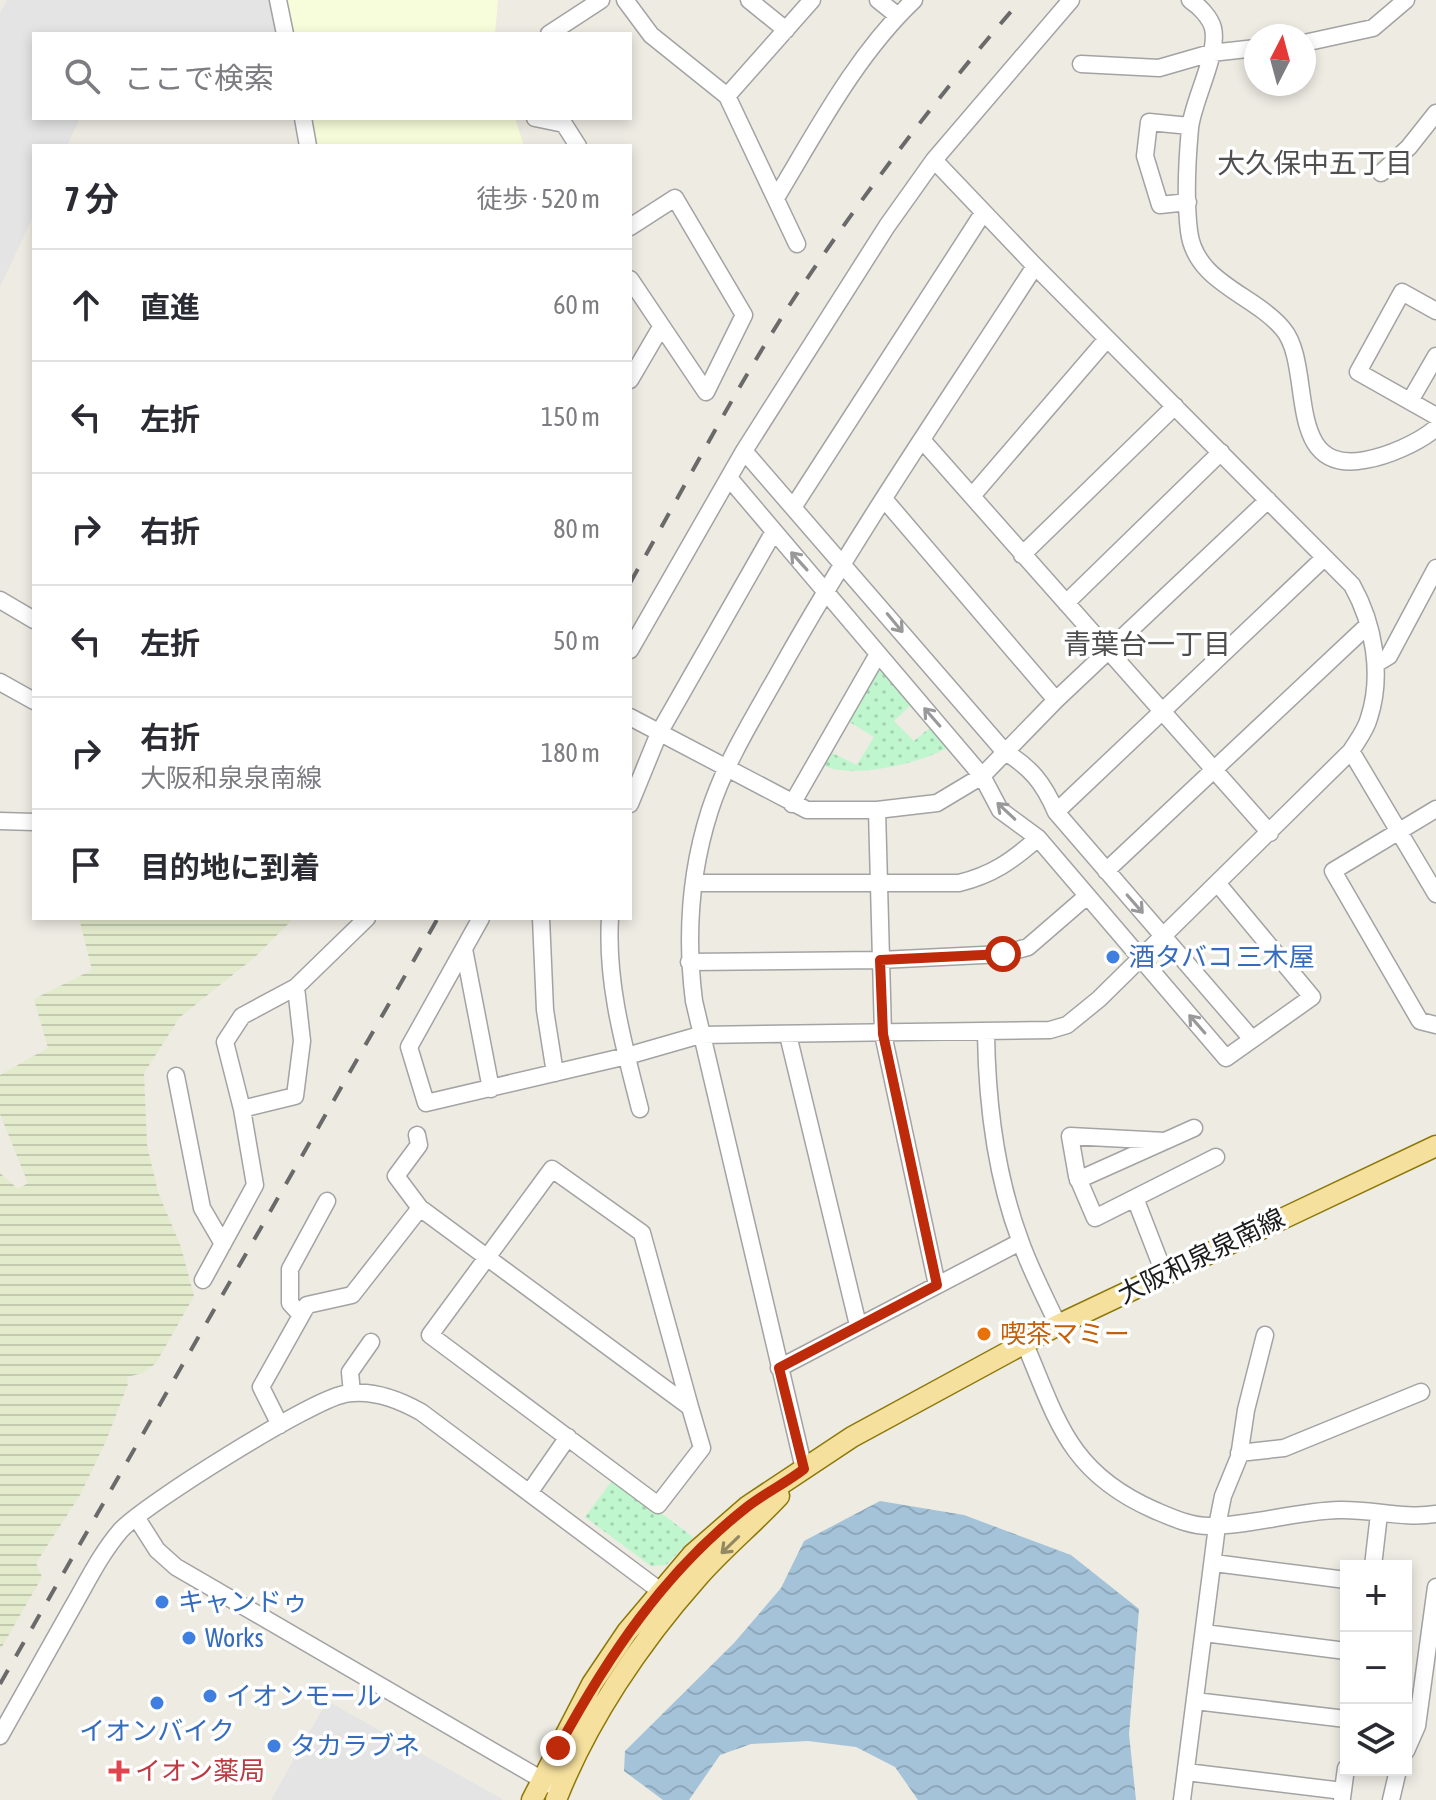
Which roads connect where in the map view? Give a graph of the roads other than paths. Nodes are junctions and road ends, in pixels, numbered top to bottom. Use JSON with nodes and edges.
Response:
{"nodes":[{"id":1,"x":278,"y":0,"type":"edge"},
{"id":2,"x":601,"y":0,"type":"edge"},
{"id":3,"x":625,"y":0,"type":"edge"},
{"id":4,"x":749,"y":0,"type":"edge"},
{"id":5,"x":812,"y":0,"type":"edge"},
{"id":6,"x":878,"y":0,"type":"edge"},
{"id":7,"x":914,"y":0,"type":"edge"},
{"id":8,"x":1071,"y":0,"type":"edge"},
{"id":9,"x":1190,"y":0,"type":"edge"},
{"id":10,"x":1406,"y":0,"type":"edge"},
{"id":11,"x":898,"y":16,"type":"junction"},
{"id":12,"x":786,"y":30,"type":"junction"},
{"id":13,"x":285,"y":32,"type":"edge"},
{"id":14,"x":552,"y":32,"type":"edge"},
{"id":15,"x":1316,"y":40,"type":"edge"},
{"id":16,"x":1244,"y":49,"type":"edge"},
{"id":17,"x":1211,"y":53,"type":"junction"},
{"id":18,"x":1081,"y":64,"type":"dead end"},
{"id":19,"x":727,"y":96,"type":"junction"},
{"id":20,"x":1436,"y":113,"type":"edge"},
{"id":21,"x":303,"y":120,"type":"edge"},
{"id":22,"x":545,"y":120,"type":"edge"},
{"id":23,"x":1190,"y":126,"type":"junction"},
{"id":24,"x":308,"y":144,"type":"edge"},
{"id":25,"x":577,"y":144,"type":"edge"},
{"id":26,"x":934,"y":160,"type":"junction"},
{"id":27,"x":1381,"y":173,"type":"dead end"},
{"id":28,"x":776,"y":198,"type":"junction"},
{"id":29,"x":1188,"y":202,"type":"junction"},
{"id":30,"x":983,"y":213,"type":"junction"},
{"id":31,"x":632,"y":226,"type":"edge"},
{"id":32,"x":797,"y":244,"type":"dead end"},
{"id":33,"x":1035,"y":266,"type":"junction"},
{"id":34,"x":632,"y":282,"type":"edge"},
{"id":35,"x":1436,"y":311,"type":"edge"},
{"id":36,"x":661,"y":327,"type":"junction"},
{"id":37,"x":1107,"y":339,"type":"junction"},
{"id":38,"x":1436,"y":356,"type":"edge"},
{"id":39,"x":632,"y":377,"type":"edge"},
{"id":40,"x":1410,"y":401,"type":"junction"},
{"id":41,"x":1175,"y":406,"type":"junction"},
{"id":42,"x":1436,"y":416,"type":"edge"},
{"id":43,"x":1436,"y":428,"type":"edge"},
{"id":44,"x":923,"y":441,"type":"junction"},
{"id":45,"x":744,"y":451,"type":"junction"},
{"id":46,"x":1221,"y":452,"type":"junction"},
{"id":47,"x":729,"y":478,"type":"junction"},
{"id":48,"x":972,"y":496,"type":"junction"},
{"id":49,"x":884,"y":499,"type":"junction"},
{"id":50,"x":1268,"y":500,"type":"junction"},
{"id":51,"x":794,"y":506,"type":"junction"},
{"id":52,"x":773,"y":533,"type":"junction"},
{"id":53,"x":1022,"y":555,"type":"junction"},
{"id":54,"x":1324,"y":558,"type":"junction"},
{"id":55,"x":844,"y":564,"type":"junction"},
{"id":56,"x":1436,"y":568,"type":"edge"},
{"id":57,"x":825,"y":590,"type":"junction"},
{"id":58,"x":0,"y":600,"type":"edge"},
{"id":59,"x":1066,"y":603,"type":"junction"},
{"id":60,"x":32,"y":619,"type":"edge"},
{"id":61,"x":1368,"y":625,"type":"junction"},
{"id":62,"x":632,"y":647,"type":"edge"},
{"id":63,"x":1108,"y":651,"type":"junction"},
{"id":64,"x":878,"y":654,"type":"junction"},
{"id":65,"x":1376,"y":664,"type":"junction"},
{"id":66,"x":0,"y":682,"type":"edge"},
{"id":67,"x":31,"y":693,"type":"edge"},
{"id":68,"x":1056,"y":700,"type":"junction"},
{"id":69,"x":1160,"y":712,"type":"junction"},
{"id":70,"x":632,"y":718,"type":"edge"},
{"id":71,"x":659,"y":733,"type":"junction"},
{"id":72,"x":1004,"y":751,"type":"junction"},
{"id":73,"x":1351,"y":751,"type":"junction"},
{"id":74,"x":725,"y":769,"type":"junction"},
{"id":75,"x":1213,"y":770,"type":"junction"},
{"id":76,"x":982,"y":776,"type":"junction"},
{"id":77,"x":632,"y":799,"type":"edge"},
{"id":78,"x":792,"y":804,"type":"junction"},
{"id":79,"x":1436,"y":809,"type":"edge"},
{"id":80,"x":877,"y":810,"type":"junction"},
{"id":81,"x":1056,"y":812,"type":"junction"},
{"id":82,"x":0,"y":821,"type":"edge"},
{"id":83,"x":32,"y":822,"type":"edge"},
{"id":84,"x":1399,"y":831,"type":"junction"},
{"id":85,"x":1270,"y":833,"type":"junction"},
{"id":86,"x":1038,"y":838,"type":"junction"},
{"id":87,"x":1106,"y":871,"type":"junction"},
{"id":88,"x":694,"y":883,"type":"junction"},
{"id":89,"x":879,"y":883,"type":"junction"},
{"id":90,"x":1218,"y":884,"type":"junction"},
{"id":91,"x":1436,"y":894,"type":"edge"},
{"id":92,"x":1087,"y":896,"type":"junction"},
{"id":93,"x":365,"y":920,"type":"edge"},
{"id":94,"x":480,"y":920,"type":"edge"},
{"id":95,"x":541,"y":920,"type":"edge"},
{"id":96,"x":610,"y":920,"type":"edge"},
{"id":97,"x":1165,"y":938,"type":"junction"},
{"id":98,"x":464,"y":949,"type":"junction"},
{"id":99,"x":1139,"y":957,"type":"junction"},
{"id":100,"x":880,"y":960,"type":"junction"},
{"id":101,"x":689,"y":962,"type":"junction"},
{"id":102,"x":296,"y":987,"type":"junction"},
{"id":103,"x":1436,"y":1025,"type":"edge"},
{"id":104,"x":883,"y":1034,"type":"junction"},
{"id":105,"x":986,"y":1034,"type":"junction"},
{"id":106,"x":700,"y":1035,"type":"junction"},
{"id":107,"x":788,"y":1035,"type":"junction"},
{"id":108,"x":1251,"y":1038,"type":"junction"},
{"id":109,"x":627,"y":1056,"type":"junction"},
{"id":110,"x":555,"y":1073,"type":"junction"},
{"id":111,"x":176,"y":1076,"type":"dead end"},
{"id":112,"x":491,"y":1089,"type":"junction"},
{"id":113,"x":242,"y":1109,"type":"junction"},
{"id":114,"x":640,"y":1109,"type":"dead end"},
{"id":115,"x":1194,"y":1128,"type":"dead end"},
{"id":116,"x":417,"y":1135,"type":"dead end"},
{"id":117,"x":1165,"y":1141,"type":"junction"},
{"id":118,"x":1436,"y":1146,"type":"edge"},
{"id":119,"x":1216,"y":1157,"type":"dead end"},
{"id":120,"x":1078,"y":1180,"type":"junction"},
{"id":121,"x":1135,"y":1198,"type":"junction"},
{"id":122,"x":327,"y":1201,"type":"dead end"},
{"id":123,"x":420,"y":1208,"type":"junction"},
{"id":124,"x":1020,"y":1242,"type":"junction"},
{"id":125,"x":223,"y":1244,"type":"junction"},
{"id":126,"x":489,"y":1257,"type":"junction"},
{"id":127,"x":1164,"y":1273,"type":"junction"},
{"id":128,"x":203,"y":1280,"type":"dead end"},
{"id":129,"x":937,"y":1285,"type":"junction"},
{"id":130,"x":301,"y":1315,"type":"junction"},
{"id":131,"x":858,"y":1325,"type":"junction"},
{"id":132,"x":1058,"y":1325,"type":"junction"},
{"id":133,"x":1265,"y":1335,"type":"dead end"},
{"id":134,"x":371,"y":1342,"type":"dead end"},
{"id":135,"x":1025,"y":1344,"type":"junction"},
{"id":136,"x":779,"y":1368,"type":"junction"},
{"id":137,"x":1421,"y":1392,"type":"dead end"},
{"id":138,"x":352,"y":1393,"type":"junction"},
{"id":139,"x":690,"y":1407,"type":"junction"},
{"id":140,"x":280,"y":1425,"type":"junction"},
{"id":141,"x":568,"y":1437,"type":"junction"},
{"id":142,"x":1239,"y":1453,"type":"junction"},
{"id":143,"x":804,"y":1469,"type":"junction"},
{"id":144,"x":529,"y":1493,"type":"junction"},
{"id":145,"x":1379,"y":1514,"type":"junction"},
{"id":146,"x":1436,"y":1514,"type":"edge"},
{"id":147,"x":136,"y":1517,"type":"junction"},
{"id":148,"x":1217,"y":1526,"type":"junction"},
{"id":149,"x":1374,"y":1560,"type":"edge"},
{"id":150,"x":1214,"y":1563,"type":"junction"},
{"id":151,"x":1340,"y":1579,"type":"edge"},
{"id":152,"x":1436,"y":1587,"type":"edge"},
{"id":153,"x":659,"y":1590,"type":"junction"},
{"id":154,"x":1204,"y":1633,"type":"junction"},
{"id":155,"x":1340,"y":1650,"type":"edge"},
{"id":156,"x":1195,"y":1701,"type":"junction"},
{"id":157,"x":1340,"y":1718,"type":"edge"},
{"id":158,"x":0,"y":1736,"type":"edge"},
{"id":159,"x":1412,"y":1737,"type":"edge"},
{"id":160,"x":1186,"y":1772,"type":"junction"},
{"id":161,"x":1397,"y":1776,"type":"edge"},
{"id":162,"x":541,"y":1780,"type":"junction"},
{"id":163,"x":558,"y":1795,"type":"edge"},
{"id":164,"x":1342,"y":1795,"type":"edge"},
{"id":165,"x":532,"y":1800,"type":"edge"},
{"id":166,"x":1182,"y":1800,"type":"edge"},
{"id":167,"x":1391,"y":1800,"type":"edge"}],
"edges":[{"from":1,"to":13,"type":"street"},
{"from":2,"to":14,"type":"street"},
{"from":3,"to":19,"type":"street"},
{"from":4,"to":12,"type":"street"},
{"from":5,"to":12,"type":"street"},
{"from":6,"to":11,"type":"street"},
{"from":7,"to":11,"type":"street"},
{"from":8,"to":26,"type":"street"},
{"from":9,"to":17,"type":"street"},
{"from":10,"to":15,"type":"street"},
{"from":11,"to":28,"type":"street"},
{"from":12,"to":19,"type":"street"},
{"from":16,"to":17,"type":"street"},
{"from":17,"to":18,"type":"street"},
{"from":17,"to":23,"type":"street"},
{"from":19,"to":28,"type":"street"},
{"from":20,"to":27,"type":"street"},
{"from":21,"to":24,"type":"street"},
{"from":22,"to":25,"type":"street"},
{"from":23,"to":29,"type":"street"},
{"from":23,"to":29,"type":"street"},
{"from":26,"to":30,"type":"street"},
{"from":26,"to":45,"type":"street"},
{"from":28,"to":32,"type":"street"},
{"from":29,"to":43,"type":"street"},
{"from":30,"to":33,"type":"street"},
{"from":30,"to":51,"type":"street"},
{"from":31,"to":36,"type":"street"},
{"from":33,"to":37,"type":"street"},
{"from":33,"to":44,"type":"street"},
{"from":34,"to":36,"type":"street"},
{"from":35,"to":40,"type":"street"},
{"from":36,"to":39,"type":"street"},
{"from":37,"to":41,"type":"street"},
{"from":37,"to":48,"type":"street"},
{"from":38,"to":40,"type":"street"},
{"from":40,"to":42,"type":"street"},
{"from":41,"to":46,"type":"street"},
{"from":41,"to":53,"type":"street"},
{"from":44,"to":48,"type":"street"},
{"from":44,"to":49,"type":"street"},
{"from":45,"to":47,"type":"street"},
{"from":45,"to":51,"type":"street"},
{"from":46,"to":50,"type":"street"},
{"from":46,"to":59,"type":"street"},
{"from":47,"to":52,"type":"street"},
{"from":47,"to":62,"type":"street"},
{"from":48,"to":53,"type":"street"},
{"from":49,"to":55,"type":"street"},
{"from":49,"to":68,"type":"street"},
{"from":50,"to":54,"type":"street"},
{"from":50,"to":63,"type":"street"},
{"from":51,"to":55,"type":"street"},
{"from":57,"to":52,"type":"street","one_way":true},
{"from":52,"to":71,"type":"street"},
{"from":53,"to":59,"type":"street"},
{"from":54,"to":61,"type":"street"},
{"from":54,"to":69,"type":"street"},
{"from":55,"to":57,"type":"street"},
{"from":55,"to":72,"type":"street","one_way":true},
{"from":56,"to":65,"type":"street"},
{"from":57,"to":64,"type":"street"},
{"from":57,"to":74,"type":"street"},
{"from":58,"to":60,"type":"street"},
{"from":59,"to":63,"type":"street"},
{"from":61,"to":65,"type":"street"},
{"from":61,"to":75,"type":"street"},
{"from":63,"to":68,"type":"street"},
{"from":63,"to":69,"type":"street"},
{"from":76,"to":64,"type":"street","one_way":true},
{"from":64,"to":78,"type":"street"},
{"from":65,"to":73,"type":"street"},
{"from":66,"to":67,"type":"street"},
{"from":68,"to":72,"type":"street"},
{"from":69,"to":75,"type":"street"},
{"from":69,"to":81,"type":"street"},
{"from":70,"to":71,"type":"street"},
{"from":71,"to":74,"type":"street"},
{"from":71,"to":77,"type":"street"},
{"from":72,"to":76,"type":"street"},
{"from":72,"to":81,"type":"street"},
{"from":73,"to":84,"type":"street"},
{"from":73,"to":85,"type":"street"},
{"from":74,"to":78,"type":"street"},
{"from":74,"to":88,"type":"street"},
{"from":75,"to":85,"type":"street"},
{"from":75,"to":87,"type":"street"},
{"from":76,"to":80,"type":"street"},
{"from":86,"to":76,"type":"street","one_way":true},
{"from":78,"to":80,"type":"street"},
{"from":79,"to":84,"type":"street"},
{"from":80,"to":89,"type":"street"},
{"from":81,"to":87,"type":"street"},
{"from":82,"to":83,"type":"street"},
{"from":84,"to":91,"type":"street"},
{"from":84,"to":103,"type":"street"},
{"from":85,"to":90,"type":"street"},
{"from":86,"to":89,"type":"street"},
{"from":86,"to":92,"type":"street"},
{"from":87,"to":97,"type":"street","one_way":true},
{"from":88,"to":89,"type":"street"},
{"from":88,"to":101,"type":"street"},
{"from":89,"to":100,"type":"street"},
{"from":90,"to":97,"type":"street"},
{"from":90,"to":108,"type":"street"},
{"from":92,"to":99,"type":"street"},
{"from":92,"to":100,"type":"street"},
{"from":93,"to":102,"type":"street"},
{"from":94,"to":98,"type":"street"},
{"from":95,"to":110,"type":"street"},
{"from":96,"to":109,"type":"street"},
{"from":97,"to":99,"type":"street"},
{"from":97,"to":108,"type":"street"},
{"from":98,"to":112,"type":"street"},
{"from":98,"to":112,"type":"street"},
{"from":99,"to":105,"type":"street"},
{"from":108,"to":99,"type":"street","one_way":true},
{"from":100,"to":101,"type":"street"},
{"from":100,"to":104,"type":"street"},
{"from":101,"to":106,"type":"street"},
{"from":102,"to":113,"type":"street"},
{"from":102,"to":113,"type":"street"},
{"from":104,"to":105,"type":"street"},
{"from":104,"to":107,"type":"street"},
{"from":104,"to":129,"type":"street"},
{"from":105,"to":124,"type":"street"},
{"from":106,"to":107,"type":"street"},
{"from":106,"to":109,"type":"street"},
{"from":106,"to":136,"type":"street"},
{"from":107,"to":131,"type":"street"},
{"from":109,"to":110,"type":"street"},
{"from":109,"to":114,"type":"street"},
{"from":110,"to":112,"type":"street"},
{"from":111,"to":125,"type":"street"},
{"from":113,"to":125,"type":"street"},
{"from":115,"to":117,"type":"street"},
{"from":116,"to":123,"type":"street"},
{"from":117,"to":120,"type":"street"},
{"from":117,"to":120,"type":"street"},
{"from":118,"to":127,"type":"main road","name":"大阪和泉泉南線"},
{"from":119,"to":121,"type":"street"},
{"from":120,"to":121,"type":"street"},
{"from":121,"to":127,"type":"street"},
{"from":122,"to":130,"type":"street"},
{"from":123,"to":126,"type":"street"},
{"from":123,"to":130,"type":"street"},
{"from":124,"to":129,"type":"street"},
{"from":124,"to":132,"type":"street"},
{"from":125,"to":128,"type":"street"},
{"from":126,"to":139,"type":"street"},
{"from":126,"to":139,"type":"street"},
{"from":126,"to":141,"type":"street"},
{"from":127,"to":132,"type":"main road","name":"大阪和泉泉南線"},
{"from":129,"to":131,"type":"street"},
{"from":130,"to":140,"type":"street"},
{"from":131,"to":136,"type":"street"},
{"from":132,"to":135,"type":"main road","name":"大阪和泉泉南線"},
{"from":133,"to":142,"type":"street"},
{"from":134,"to":138,"type":"street"},
{"from":135,"to":143,"type":"main road","name":"大阪和泉泉南線"},
{"from":135,"to":148,"type":"street"},
{"from":136,"to":143,"type":"street"},
{"from":137,"to":142,"type":"street"},
{"from":138,"to":140,"type":"street"},
{"from":138,"to":144,"type":"street"},
{"from":139,"to":141,"type":"street"},
{"from":140,"to":147,"type":"street"},
{"from":141,"to":144,"type":"street"},
{"from":142,"to":148,"type":"street"},
{"from":143,"to":153,"type":"main road","name":"大阪和泉泉南線"},
{"from":143,"to":163,"type":"main road","name":"大阪和泉泉南線","one_way":true},
{"from":144,"to":153,"type":"street"},
{"from":145,"to":146,"type":"street"},
{"from":145,"to":148,"type":"street"},
{"from":145,"to":149,"type":"street"},
{"from":147,"to":158,"type":"street"},
{"from":147,"to":162,"type":"street"},
{"from":148,"to":150,"type":"street"},
{"from":150,"to":151,"type":"street"},
{"from":150,"to":154,"type":"street"},
{"from":152,"to":159,"type":"street"},
{"from":153,"to":162,"type":"main road","name":"大阪和泉泉南線"},
{"from":154,"to":155,"type":"street"},
{"from":154,"to":156,"type":"street"},
{"from":156,"to":157,"type":"street"},
{"from":156,"to":160,"type":"street"},
{"from":160,"to":164,"type":"street"},
{"from":160,"to":166,"type":"street"},
{"from":161,"to":167,"type":"street"},
{"from":162,"to":163,"type":"street"},
{"from":162,"to":165,"type":"main road","name":"大阪和泉泉南線"}]}
